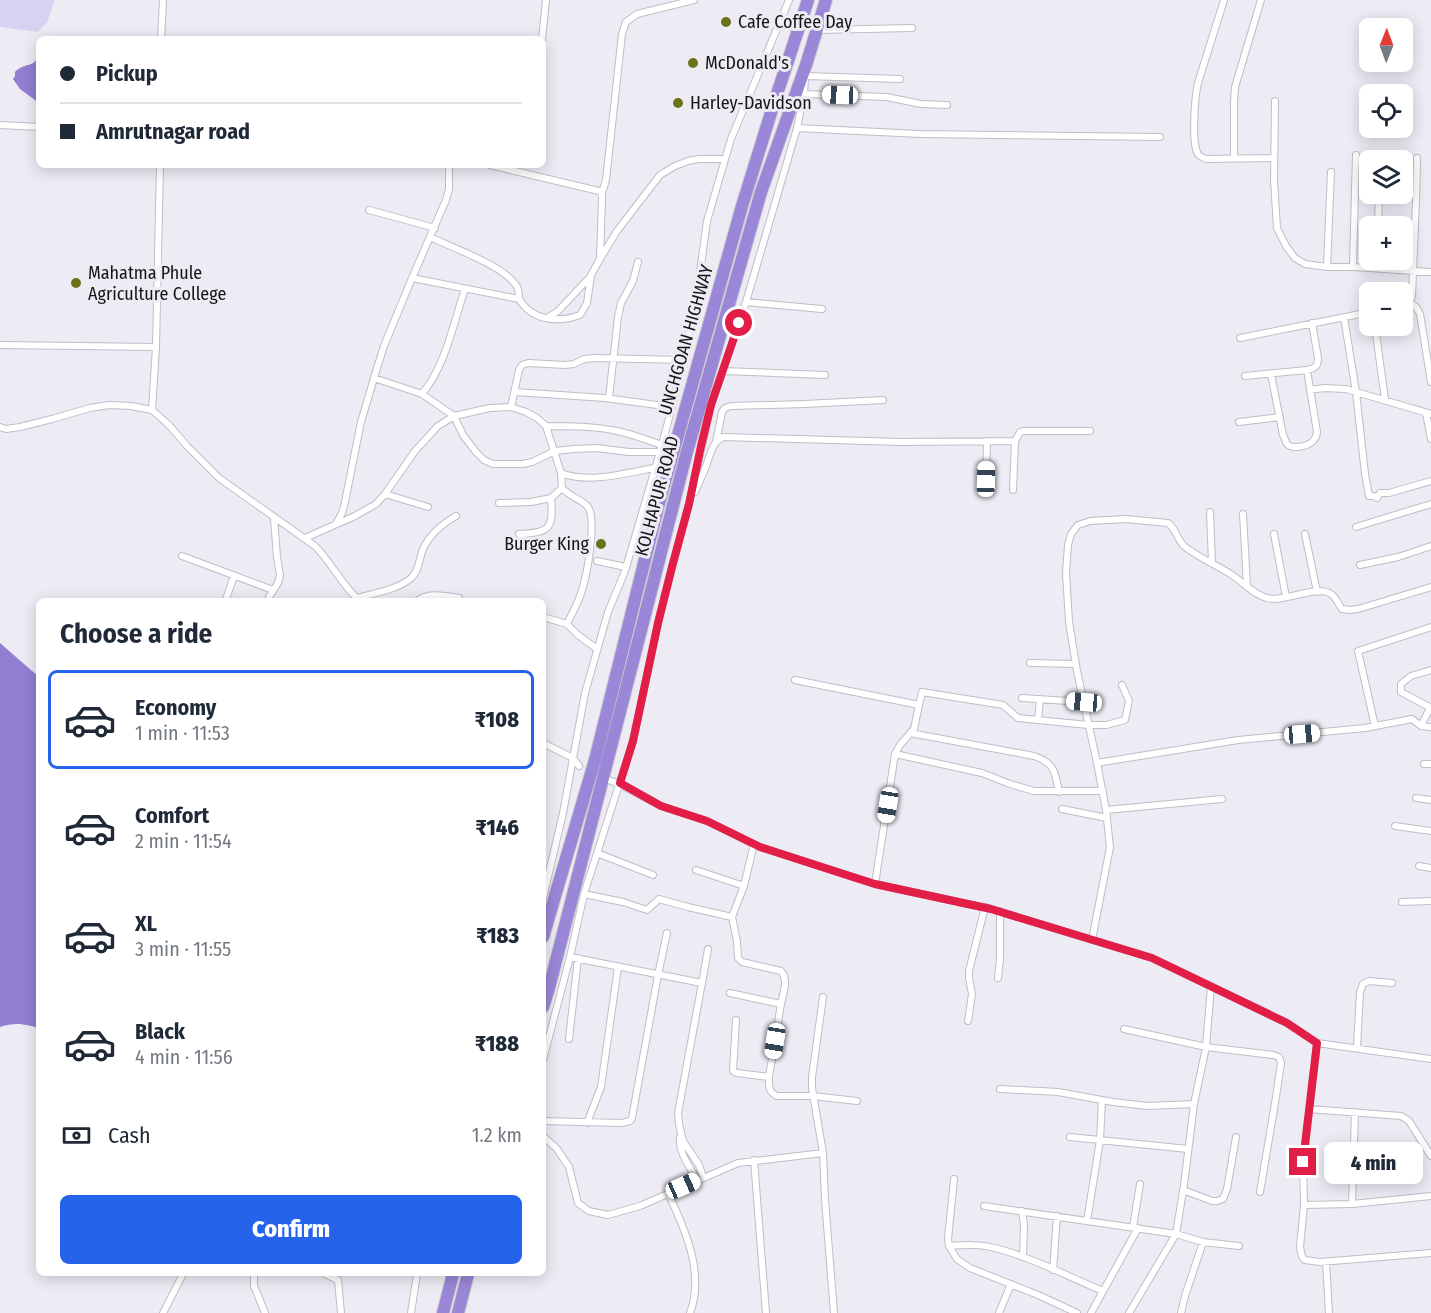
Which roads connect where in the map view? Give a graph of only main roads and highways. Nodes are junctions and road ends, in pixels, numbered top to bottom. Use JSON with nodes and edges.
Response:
{"nodes":[{"id":1,"x":808,"y":0,"type":"edge"},
{"id":2,"x":826,"y":0,"type":"edge"},
{"id":3,"x":546,"y":927,"type":"edge"},
{"id":4,"x":546,"y":997,"type":"edge"},
{"id":5,"x":452,"y":1276,"type":"edge"},
{"id":6,"x":467,"y":1276,"type":"edge"},
{"id":7,"x":443,"y":1313,"type":"edge"},
{"id":8,"x":458,"y":1313,"type":"edge"}],
"edges":[{"from":1,"to":3,"type":"highway","name":"UNCHGOAN HIGHWAY"},
{"from":2,"to":4,"type":"highway","name":"KOLHAPUR ROAD"},
{"from":5,"to":7,"type":"highway"},
{"from":6,"to":8,"type":"highway"}]}
